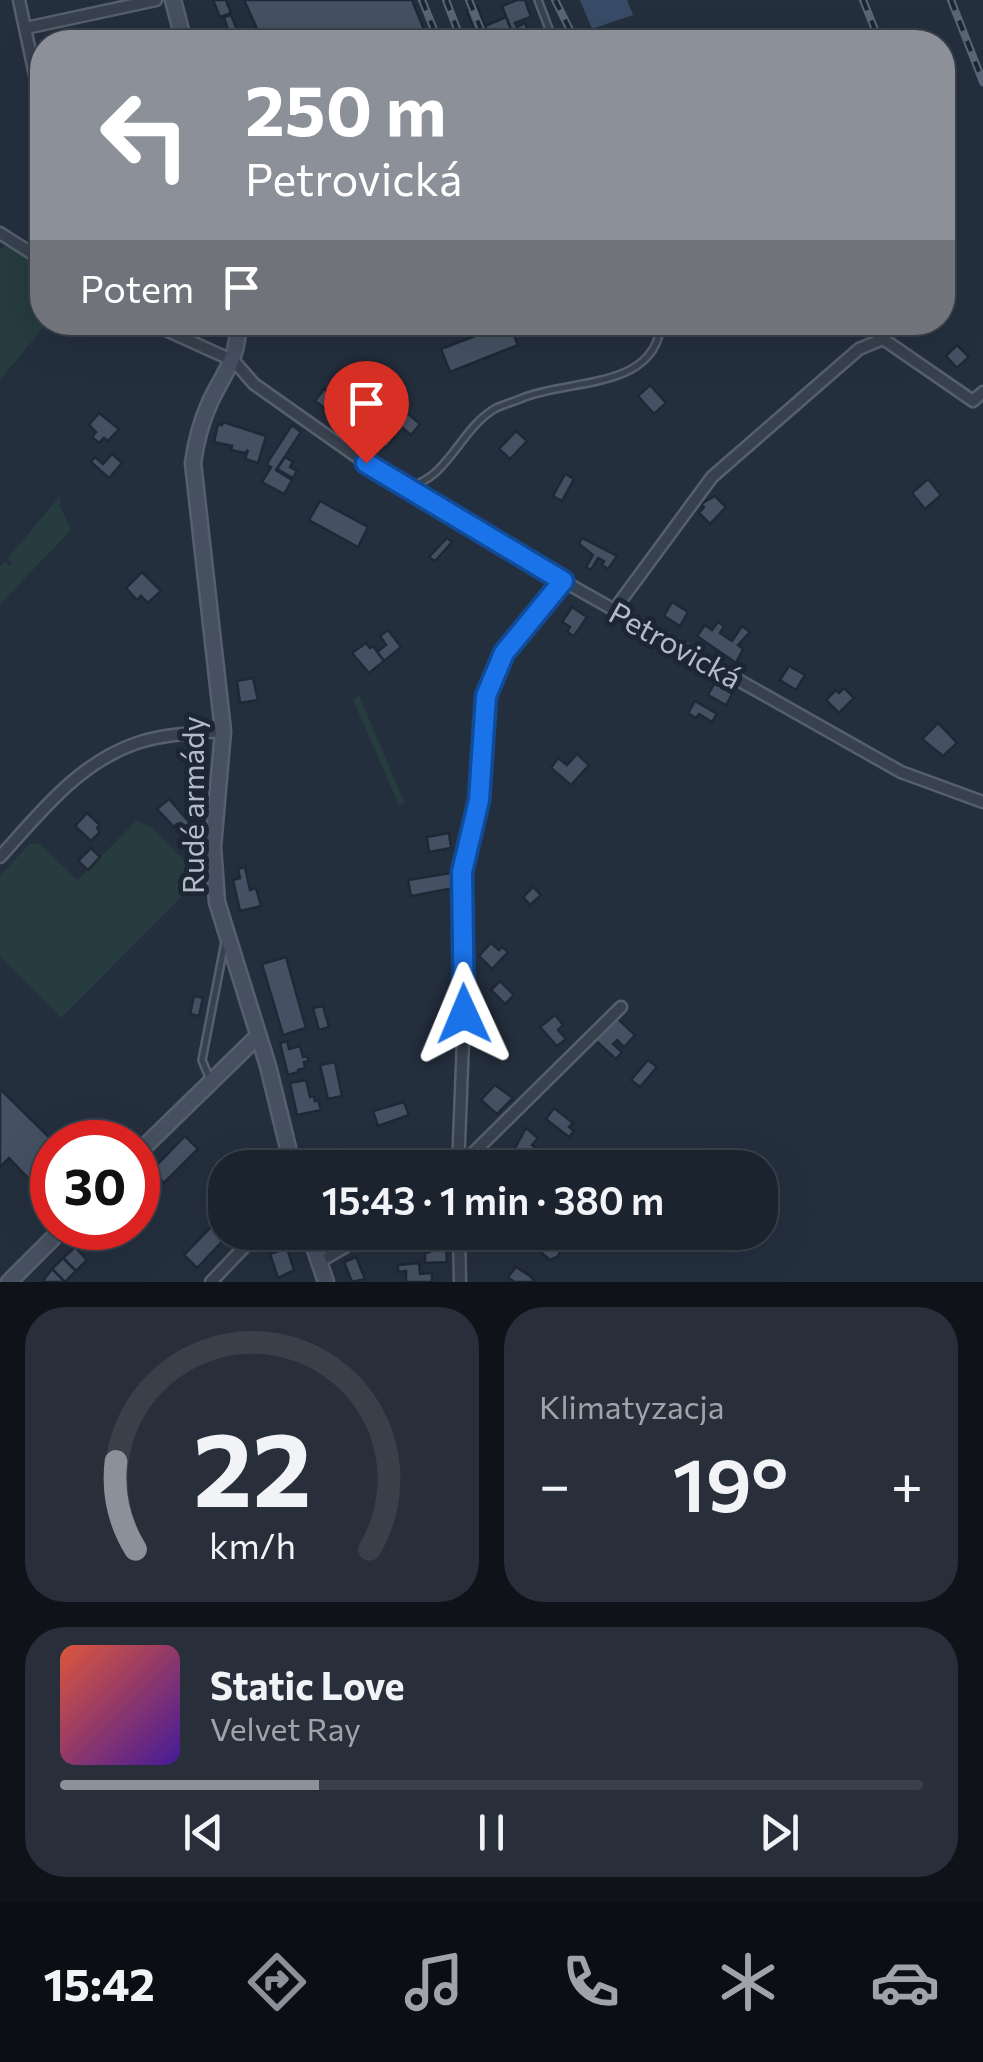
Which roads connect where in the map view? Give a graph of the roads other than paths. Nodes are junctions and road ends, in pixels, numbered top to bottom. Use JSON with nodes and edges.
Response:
{"nodes":[{"id":1,"x":19,"y":0,"type":"edge"},
{"id":2,"x":156,"y":0,"type":"edge"},
{"id":3,"x":173,"y":0,"type":"edge"},
{"id":4,"x":538,"y":0,"type":"edge"},
{"id":5,"x":26,"y":28,"type":"junction"},
{"id":6,"x":181,"y":30,"type":"edge"},
{"id":7,"x":549,"y":30,"type":"edge"},
{"id":8,"x":30,"y":48,"type":"edge"},
{"id":9,"x":0,"y":233,"type":"edge"},
{"id":10,"x":30,"y":252,"type":"edge"},
{"id":11,"x":177,"y":335,"type":"edge"},
{"id":12,"x":237,"y":335,"type":"edge"},
{"id":13,"x":659,"y":335,"type":"edge"},
{"id":14,"x":234,"y":361,"type":"junction"},
{"id":15,"x":983,"y":392,"type":"edge"},
{"id":16,"x":410,"y":489,"type":"junction"},
{"id":17,"x":563,"y":581,"type":"junction"},
{"id":18,"x":614,"y":610,"type":"junction"},
{"id":19,"x":223,"y":730,"type":"junction"},
{"id":20,"x":983,"y":802,"type":"edge"},
{"id":21,"x":0,"y":858,"type":"edge"},
{"id":22,"x":227,"y":934,"type":"junction"},
{"id":23,"x":620,"y":1007,"type":"dead end"},
{"id":24,"x":258,"y":1036,"type":"junction"},
{"id":25,"x":211,"y":1080,"type":"junction"},
{"id":26,"x":160,"y":1131,"type":"edge"},
{"id":27,"x":289,"y":1150,"type":"edge"},
{"id":28,"x":459,"y":1150,"type":"edge"},
{"id":29,"x":475,"y":1150,"type":"edge"},
{"id":30,"x":42,"y":1250,"type":"edge"},
{"id":31,"x":241,"y":1250,"type":"edge"},
{"id":32,"x":315,"y":1250,"type":"edge"},
{"id":33,"x":340,"y":1250,"type":"edge"},
{"id":34,"x":459,"y":1250,"type":"edge"},
{"id":35,"x":319,"y":1262,"type":"junction"},
{"id":36,"x":9,"y":1282,"type":"edge"},
{"id":37,"x":211,"y":1282,"type":"edge"},
{"id":38,"x":326,"y":1282,"type":"edge"},
{"id":39,"x":460,"y":1282,"type":"edge"}],
"edges":[{"from":1,"to":5,"type":"street"},
{"from":2,"to":5,"type":"street"},
{"from":3,"to":6,"type":"main road"},
{"from":4,"to":7,"type":"lane"},
{"from":5,"to":8,"type":"street"},
{"from":9,"to":10,"type":"street"},
{"from":11,"to":14,"type":"street","name":"Petrovická"},
{"from":12,"to":14,"type":"main road","name":"Rudé armády"},
{"from":13,"to":16,"type":"lane"},
{"from":14,"to":16,"type":"street","name":"Petrovická"},
{"from":14,"to":19,"type":"main road","name":"Rudé armády"},
{"from":15,"to":18,"type":"street"},
{"from":16,"to":17,"type":"street","name":"Petrovická"},
{"from":17,"to":18,"type":"street","name":"Petrovická"},
{"from":17,"to":28,"type":"street"},
{"from":18,"to":20,"type":"street","name":"Petrovická"},
{"from":19,"to":21,"type":"street"},
{"from":19,"to":22,"type":"main road","name":"Rudé armády"},
{"from":22,"to":24,"type":"main road","name":"Rudé armády"},
{"from":22,"to":25,"type":"lane"},
{"from":23,"to":29,"type":"street"},
{"from":24,"to":25,"type":"main road"},
{"from":24,"to":27,"type":"main road","name":"Rudé armády"},
{"from":25,"to":26,"type":"main road"},
{"from":30,"to":36,"type":"main road"},
{"from":31,"to":37,"type":"street"},
{"from":32,"to":35,"type":"main road"},
{"from":33,"to":35,"type":"street"},
{"from":34,"to":39,"type":"street"},
{"from":35,"to":38,"type":"main road"}]}
